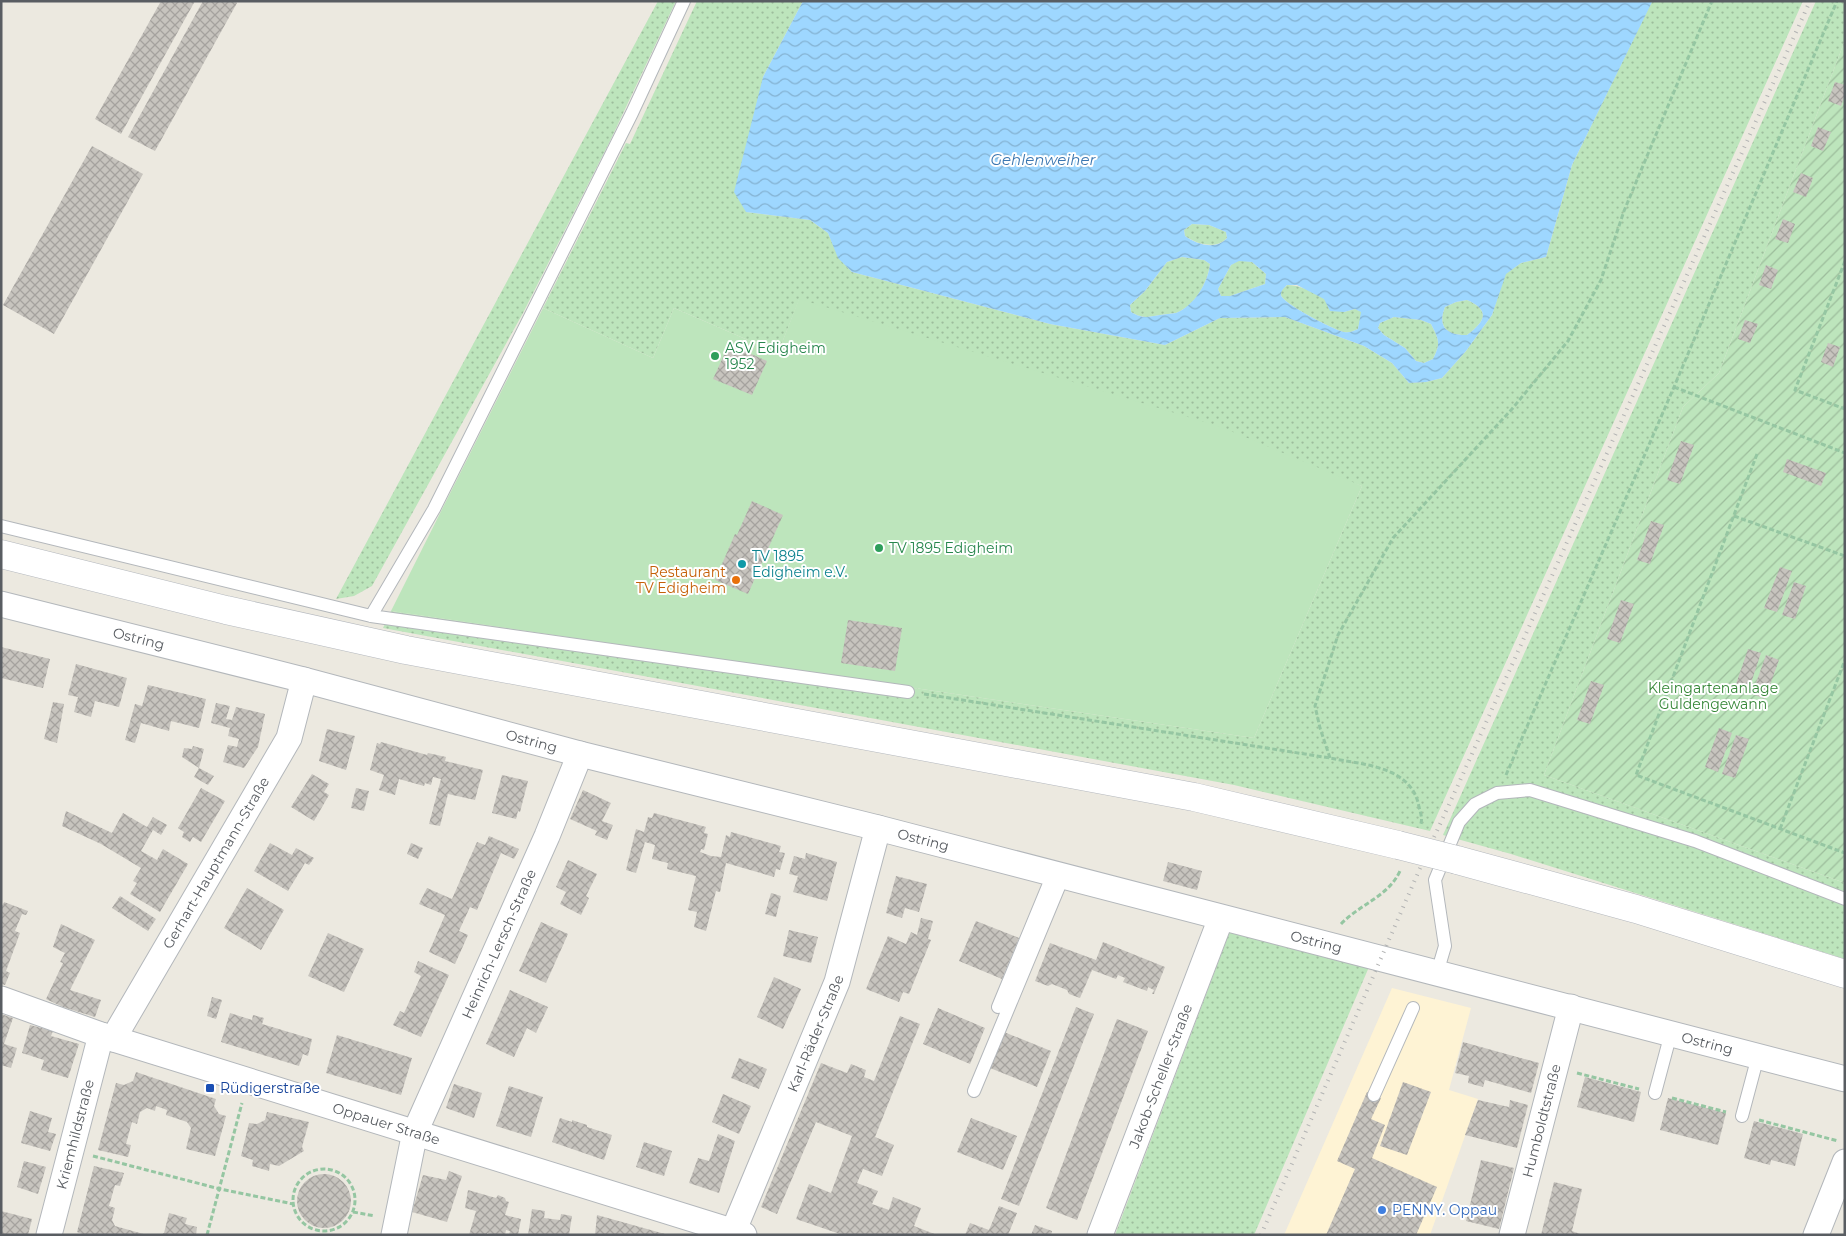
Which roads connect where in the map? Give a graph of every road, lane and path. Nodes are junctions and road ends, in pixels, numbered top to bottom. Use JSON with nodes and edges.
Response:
{"nodes":[{"id":1,"x":684,"y":1,"type":"edge"},
{"id":2,"x":1712,"y":1,"type":"edge"},
{"id":3,"x":1837,"y":1,"type":"edge"},
{"id":4,"x":1845,"y":261,"type":"edge"},
{"id":5,"x":1674,"y":388,"type":"junction"},
{"id":6,"x":1845,"y":409,"type":"edge"},
{"id":7,"x":1845,"y":453,"type":"edge"},
{"id":8,"x":1757,"y":454,"type":"dead end"},
{"id":9,"x":1734,"y":516,"type":"junction"},
{"id":10,"x":1,"y":526,"type":"edge"},
{"id":11,"x":1,"y":554,"type":"edge"},
{"id":12,"x":1845,"y":556,"type":"edge"},
{"id":13,"x":1,"y":604,"type":"edge"},
{"id":14,"x":371,"y":616,"type":"junction"},
{"id":15,"x":1845,"y":660,"type":"edge"},
{"id":16,"x":304,"y":680,"type":"junction"},
{"id":17,"x":908,"y":692,"type":"joint"},
{"id":18,"x":580,"y":754,"type":"junction"},
{"id":19,"x":1330,"y":758,"type":"junction"},
{"id":20,"x":1497,"y":792,"type":"junction"},
{"id":21,"x":878,"y":828,"type":"junction"},
{"id":22,"x":1780,"y":829,"type":"junction"},
{"id":23,"x":1406,"y":846,"type":"junction"},
{"id":24,"x":1845,"y":854,"type":"edge"},
{"id":25,"x":1058,"y":876,"type":"junction"},
{"id":26,"x":1845,"y":898,"type":"edge"},
{"id":27,"x":1221,"y":918,"type":"junction"},
{"id":28,"x":1339,"y":926,"type":"dead end"},
{"id":29,"x":1438,"y":973,"type":"junction"},
{"id":30,"x":1845,"y":974,"type":"edge"},
{"id":31,"x":1,"y":999,"type":"edge"},
{"id":32,"x":998,"y":1006,"type":"dead end"},
{"id":33,"x":1571,"y":1007,"type":"junction"},
{"id":34,"x":1413,"y":1008,"type":"dead end"},
{"id":35,"x":1671,"y":1033,"type":"junction"},
{"id":36,"x":107,"y":1037,"type":"junction"},
{"id":37,"x":1758,"y":1056,"type":"junction"},
{"id":38,"x":1555,"y":1068,"type":"junction"},
{"id":39,"x":1845,"y":1079,"type":"edge"},
{"id":40,"x":248,"y":1080,"type":"junction"},
{"id":41,"x":974,"y":1091,"type":"dead end"},
{"id":42,"x":1655,"y":1094,"type":"junction"},
{"id":43,"x":1374,"y":1095,"type":"dead end"},
{"id":44,"x":1742,"y":1116,"type":"junction"},
{"id":45,"x":415,"y":1132,"type":"junction"},
{"id":46,"x":1845,"y":1142,"type":"edge"},
{"id":47,"x":71,"y":1151,"type":"junction"},
{"id":48,"x":1845,"y":1162,"type":"edge"},
{"id":49,"x":220,"y":1189,"type":"junction"},
{"id":50,"x":293,"y":1204,"type":"junction"},
{"id":51,"x":738,"y":1233,"type":"edge"},
{"id":52,"x":49,"y":1235,"type":"edge"},
{"id":53,"x":208,"y":1235,"type":"edge"},
{"id":54,"x":394,"y":1235,"type":"edge"},
{"id":55,"x":1100,"y":1235,"type":"edge"},
{"id":56,"x":1512,"y":1235,"type":"edge"},
{"id":57,"x":1816,"y":1235,"type":"edge"}],
"edges":[{"from":1,"to":14,"type":"lane"},
{"from":2,"to":19,"type":"path"},
{"from":3,"to":5,"type":"path"},
{"from":4,"to":6,"type":"path"},
{"from":5,"to":7,"type":"path"},
{"from":5,"to":20,"type":"path"},
{"from":8,"to":9,"type":"path"},
{"from":9,"to":12,"type":"path"},
{"from":9,"to":22,"type":"path"},
{"from":10,"to":14,"type":"lane"},
{"from":11,"to":23,"type":"street"},
{"from":13,"to":16,"type":"street","name":"Ostring"},
{"from":14,"to":17,"type":"lane"},
{"from":15,"to":22,"type":"path"},
{"from":16,"to":18,"type":"street","name":"Ostring"},
{"from":16,"to":36,"type":"street","name":"Gerhart-Hauptmann-Straße"},
{"from":17,"to":19,"type":"path"},
{"from":18,"to":21,"type":"street","name":"Ostring"},
{"from":18,"to":45,"type":"street","name":"Heinrich-Lersch-Straße"},
{"from":19,"to":23,"type":"path"},
{"from":20,"to":26,"type":"lane"},
{"from":20,"to":29,"type":"lane"},
{"from":21,"to":25,"type":"street","name":"Ostring"},
{"from":21,"to":51,"type":"street","name":"Karl-Räder-Straße"},
{"from":22,"to":24,"type":"path"},
{"from":23,"to":28,"type":"path"},
{"from":23,"to":30,"type":"street","bridge":true},
{"from":25,"to":27,"type":"street","name":"Ostring"},
{"from":25,"to":32,"type":"lane"},
{"from":25,"to":41,"type":"lane"},
{"from":27,"to":29,"type":"street","name":"Ostring"},
{"from":27,"to":55,"type":"street","name":"Jakob-Scheller-Straße"},
{"from":29,"to":33,"type":"street","name":"Ostring"},
{"from":31,"to":36,"type":"street","name":"Oppauer Straße"},
{"from":33,"to":35,"type":"street","name":"Ostring"},
{"from":33,"to":38,"type":"street","name":"Humboldtstraße"},
{"from":34,"to":43,"type":"lane"},
{"from":35,"to":37,"type":"street","name":"Ostring"},
{"from":35,"to":42,"type":"lane"},
{"from":36,"to":40,"type":"street","name":"Oppauer Straße"},
{"from":36,"to":47,"type":"street","name":"Kriemhildstraße"},
{"from":37,"to":39,"type":"street","name":"Ostring"},
{"from":37,"to":44,"type":"lane"},
{"from":38,"to":42,"type":"path"},
{"from":38,"to":56,"type":"street","name":"Humboldtstraße"},
{"from":40,"to":45,"type":"street","name":"Oppauer Straße"},
{"from":40,"to":49,"type":"path"},
{"from":42,"to":44,"type":"path"},
{"from":44,"to":46,"type":"path"},
{"from":45,"to":51,"type":"street","name":"Oppauer Straße"},
{"from":45,"to":54,"type":"street"},
{"from":47,"to":49,"type":"path"},
{"from":47,"to":52,"type":"street","name":"Kriemhildstraße"},
{"from":48,"to":57,"type":"street"},
{"from":49,"to":50,"type":"path"},
{"from":49,"to":53,"type":"path"},
{"from":50,"to":50,"type":"path"}]}
